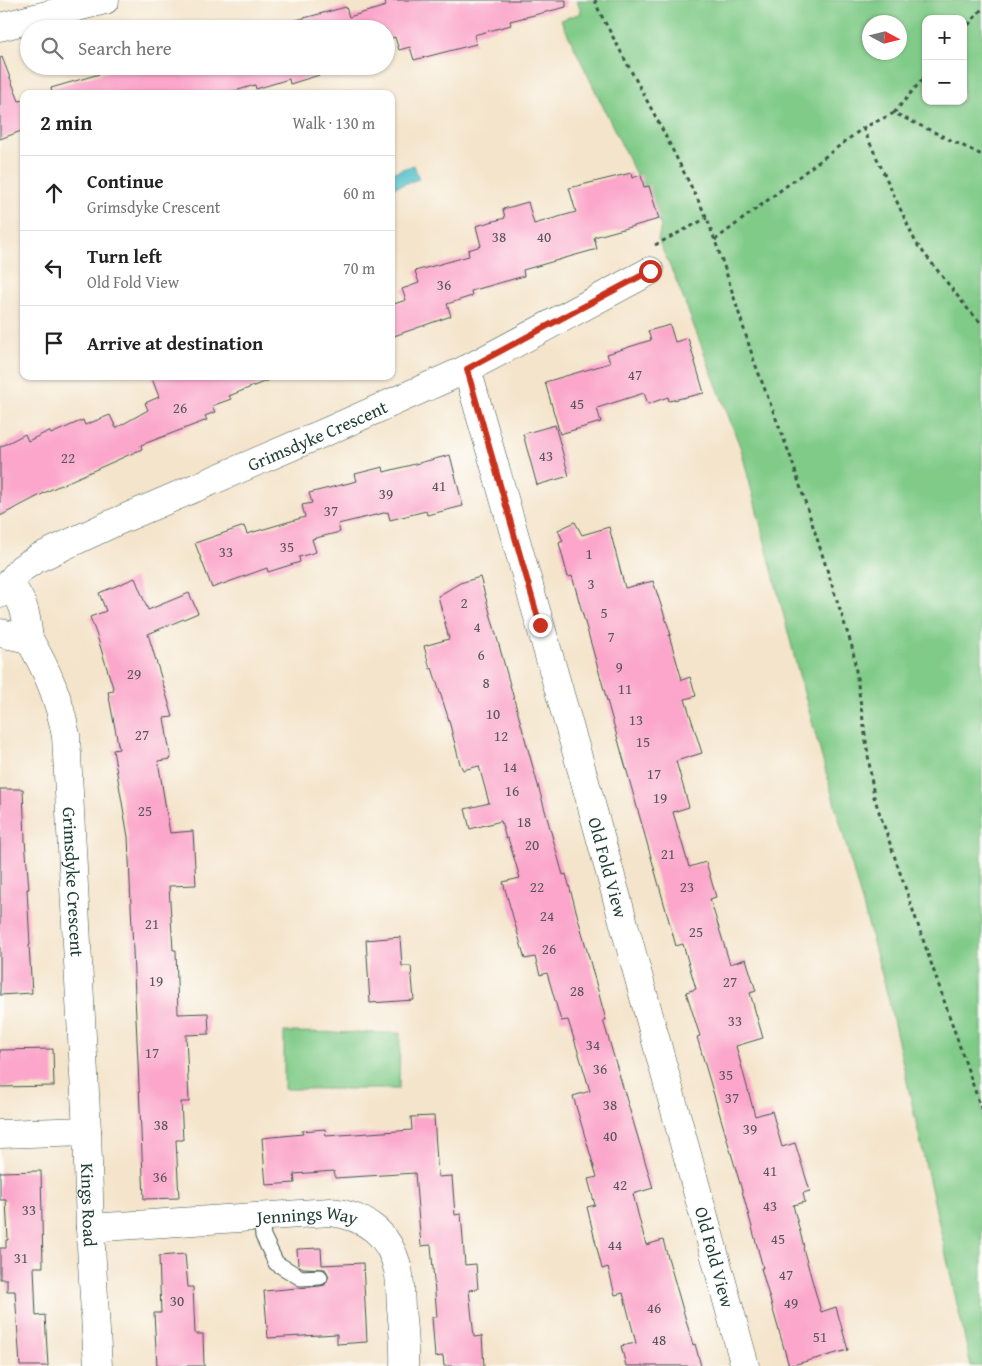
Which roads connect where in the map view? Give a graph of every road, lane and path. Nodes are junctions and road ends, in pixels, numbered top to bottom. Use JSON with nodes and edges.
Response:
{"nodes":[{"id":1,"x":104,"y":0,"type":"edge"},
{"id":2,"x":595,"y":0,"type":"edge"},
{"id":3,"x":982,"y":9,"type":"edge"},
{"id":4,"x":27,"y":20,"type":"edge"},
{"id":5,"x":20,"y":22,"type":"edge"},
{"id":6,"x":967,"y":26,"type":"edge"},
{"id":7,"x":0,"y":27,"type":"edge"},
{"id":8,"x":922,"y":80,"type":"edge"},
{"id":9,"x":894,"y":113,"type":"junction"},
{"id":10,"x":863,"y":128,"type":"junction"},
{"id":11,"x":982,"y":155,"type":"edge"},
{"id":12,"x":707,"y":218,"type":"junction"},
{"id":13,"x":715,"y":240,"type":"junction"},
{"id":14,"x":650,"y":271,"type":"joint"},
{"id":15,"x":982,"y":324,"type":"edge"},
{"id":16,"x":467,"y":369,"type":"junction"},
{"id":17,"x":5,"y":588,"type":"edge"},
{"id":18,"x":0,"y":633,"type":"edge"},
{"id":19,"x":29,"y":639,"type":"junction"},
{"id":20,"x":982,"y":1111,"type":"edge"},
{"id":21,"x":87,"y":1131,"type":"junction"},
{"id":22,"x":0,"y":1134,"type":"edge"},
{"id":23,"x":261,"y":1217,"type":"junction"},
{"id":24,"x":90,"y":1228,"type":"junction"},
{"id":25,"x":320,"y":1277,"type":"dead end"},
{"id":26,"x":98,"y":1366,"type":"edge"},
{"id":27,"x":404,"y":1366,"type":"edge"},
{"id":28,"x":744,"y":1366,"type":"edge"}],
"edges":[{"from":1,"to":4,"type":"street"},
{"from":2,"to":12,"type":"path"},
{"from":3,"to":6,"type":"path"},
{"from":5,"to":7,"type":"street"},
{"from":8,"to":9,"type":"path"},
{"from":9,"to":10,"type":"path"},
{"from":9,"to":11,"type":"path"},
{"from":10,"to":13,"type":"path"},
{"from":10,"to":15,"type":"path"},
{"from":12,"to":13,"type":"path"},
{"from":12,"to":14,"type":"path"},
{"from":13,"to":20,"type":"path"},
{"from":14,"to":16,"type":"street","name":"Grimsdyke Crescent"},
{"from":16,"to":17,"type":"street","name":"Grimsdyke Crescent"},
{"from":16,"to":28,"type":"street","name":"Old Fold View"},
{"from":17,"to":19,"type":"street","name":"Grimsdyke Crescent"},
{"from":18,"to":19,"type":"street"},
{"from":19,"to":21,"type":"street","name":"Grimsdyke Crescent"},
{"from":21,"to":22,"type":"street"},
{"from":21,"to":24,"type":"street","name":"Kings Road"},
{"from":23,"to":24,"type":"street","name":"Jennings Way"},
{"from":23,"to":25,"type":"lane"},
{"from":23,"to":27,"type":"street","name":"Jennings Way"},
{"from":24,"to":26,"type":"street","name":"Kings Road"}]}
